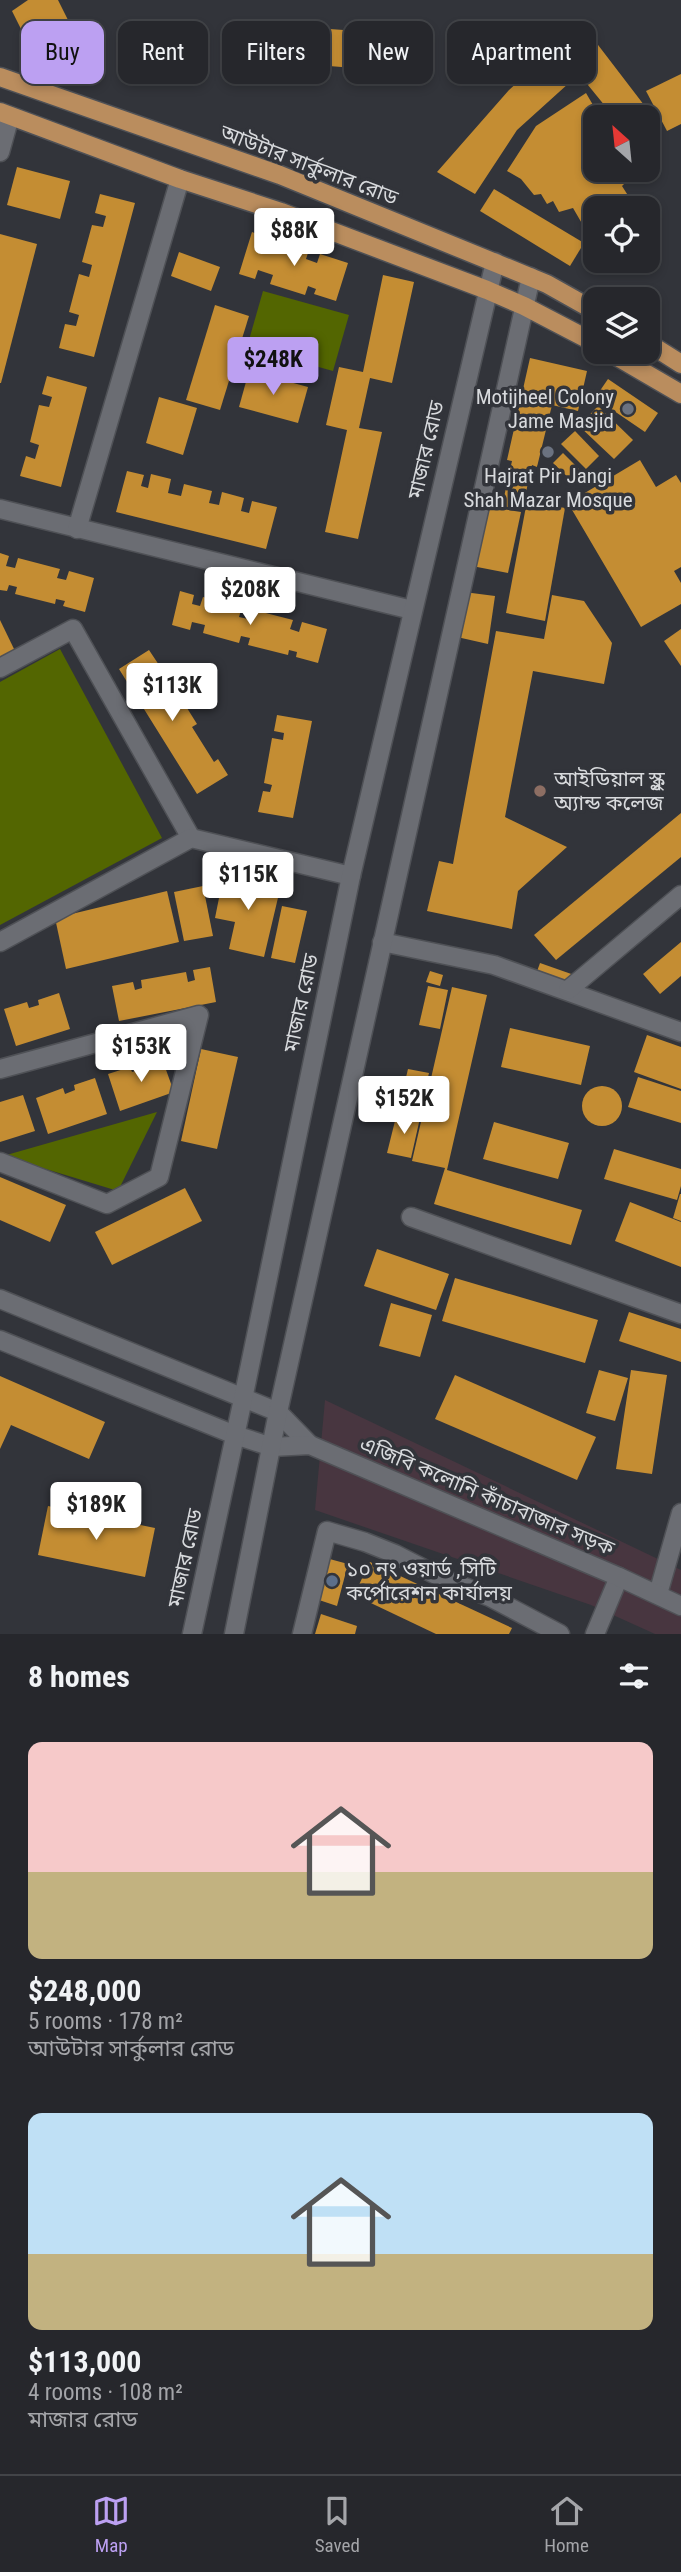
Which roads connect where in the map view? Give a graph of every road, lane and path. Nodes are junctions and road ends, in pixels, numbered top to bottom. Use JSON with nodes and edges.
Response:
{"nodes":[{"id":1,"x":0,"y":77,"type":"edge"},
{"id":2,"x":5,"y":114,"type":"edge"},
{"id":3,"x":0,"y":152,"type":"edge"},
{"id":4,"x":180,"y":179,"type":"junction"},
{"id":5,"x":495,"y":261,"type":"junction"},
{"id":6,"x":531,"y":277,"type":"junction"},
{"id":7,"x":486,"y":290,"type":"junction"},
{"id":8,"x":583,"y":305,"type":"edge"},
{"id":9,"x":524,"y":306,"type":"junction"},
{"id":10,"x":583,"y":337,"type":"edge"},
{"id":11,"x":660,"y":351,"type":"edge"},
{"id":12,"x":630,"y":364,"type":"edge"},
{"id":13,"x":681,"y":364,"type":"edge"},
{"id":14,"x":681,"y":394,"type":"edge"},
{"id":15,"x":0,"y":509,"type":"edge"},
{"id":16,"x":77,"y":528,"type":"junction"},
{"id":17,"x":412,"y":610,"type":"junction"},
{"id":18,"x":0,"y":668,"type":"edge"},
{"id":19,"x":191,"y":838,"type":"junction"},
{"id":20,"x":351,"y":876,"type":"junction"},
{"id":21,"x":681,"y":895,"type":"edge"},
{"id":22,"x":0,"y":942,"type":"edge"},
{"id":23,"x":382,"y":943,"type":"junction"},
{"id":24,"x":568,"y":990,"type":"junction"},
{"id":25,"x":681,"y":1032,"type":"edge"},
{"id":26,"x":0,"y":1069,"type":"edge"},
{"id":27,"x":0,"y":1162,"type":"edge"},
{"id":28,"x":411,"y":1217,"type":"dead end"},
{"id":29,"x":0,"y":1299,"type":"edge"},
{"id":30,"x":681,"y":1314,"type":"edge"},
{"id":31,"x":0,"y":1340,"type":"edge"},
{"id":32,"x":243,"y":1399,"type":"junction"},
{"id":33,"x":278,"y":1412,"type":"junction"},
{"id":34,"x":235,"y":1435,"type":"junction"},
{"id":35,"x":310,"y":1445,"type":"junction"},
{"id":36,"x":272,"y":1447,"type":"junction"},
{"id":37,"x":681,"y":1513,"type":"edge"},
{"id":38,"x":619,"y":1577,"type":"junction"},
{"id":39,"x":658,"y":1594,"type":"junction"},
{"id":40,"x":681,"y":1606,"type":"edge"},
{"id":41,"x":192,"y":1634,"type":"edge"},
{"id":42,"x":234,"y":1634,"type":"edge"},
{"id":43,"x":302,"y":1634,"type":"edge"},
{"id":44,"x":560,"y":1634,"type":"edge"},
{"id":45,"x":595,"y":1634,"type":"edge"}],
"edges":[{"from":1,"to":5,"type":"main road","name":"আউটার সার্কুলার রোড"},
{"from":2,"to":3,"type":"street"},
{"from":2,"to":4,"type":"main road"},
{"from":4,"to":7,"type":"main road"},
{"from":4,"to":16,"type":"street"},
{"from":5,"to":6,"type":"main road","name":"আউটার সার্কুলার রোড"},
{"from":5,"to":7,"type":"street","name":"মাজার রোড"},
{"from":6,"to":8,"type":"main road","name":"আউটার সার্কুলার রোড"},
{"from":6,"to":9,"type":"street"},
{"from":7,"to":9,"type":"main road"},
{"from":7,"to":17,"type":"street","name":"মাজার রোড"},
{"from":9,"to":10,"type":"main road"},
{"from":9,"to":23,"type":"street"},
{"from":11,"to":13,"type":"main road"},
{"from":12,"to":14,"type":"main road"},
{"from":15,"to":16,"type":"street"},
{"from":16,"to":17,"type":"street"},
{"from":17,"to":20,"type":"street","name":"মাজার রোড"},
{"from":18,"to":19,"type":"street"},
{"from":19,"to":20,"type":"street"},
{"from":19,"to":22,"type":"street"},
{"from":20,"to":32,"type":"street","name":"মাজার রোড"},
{"from":21,"to":24,"type":"street"},
{"from":23,"to":24,"type":"street"},
{"from":23,"to":33,"type":"street"},
{"from":24,"to":25,"type":"street"},
{"from":26,"to":27,"type":"street"},
{"from":28,"to":30,"type":"street"},
{"from":29,"to":32,"type":"street"},
{"from":31,"to":34,"type":"street"},
{"from":32,"to":33,"type":"street"},
{"from":32,"to":34,"type":"street","name":"মাজার রোড"},
{"from":33,"to":35,"type":"street"},
{"from":33,"to":36,"type":"street"},
{"from":34,"to":36,"type":"street"},
{"from":34,"to":41,"type":"street","name":"মাজার রোড"},
{"from":35,"to":36,"type":"street","name":"এজিবি কলোনি কাঁচাবাজার সড়ক"},
{"from":35,"to":38,"type":"street","name":"এজিবি কলোনি কাঁচাবাজার সড়ক"},
{"from":36,"to":42,"type":"street"},
{"from":37,"to":39,"type":"street"},
{"from":38,"to":39,"type":"street","name":"এজিবি কলোনি কাঁচাবাজার সড়ক"},
{"from":38,"to":45,"type":"street"},
{"from":39,"to":40,"type":"street","name":"এজিবি কলোনি কাঁচাবাজার সড়ক"},
{"from":43,"to":44,"type":"street"}]}
